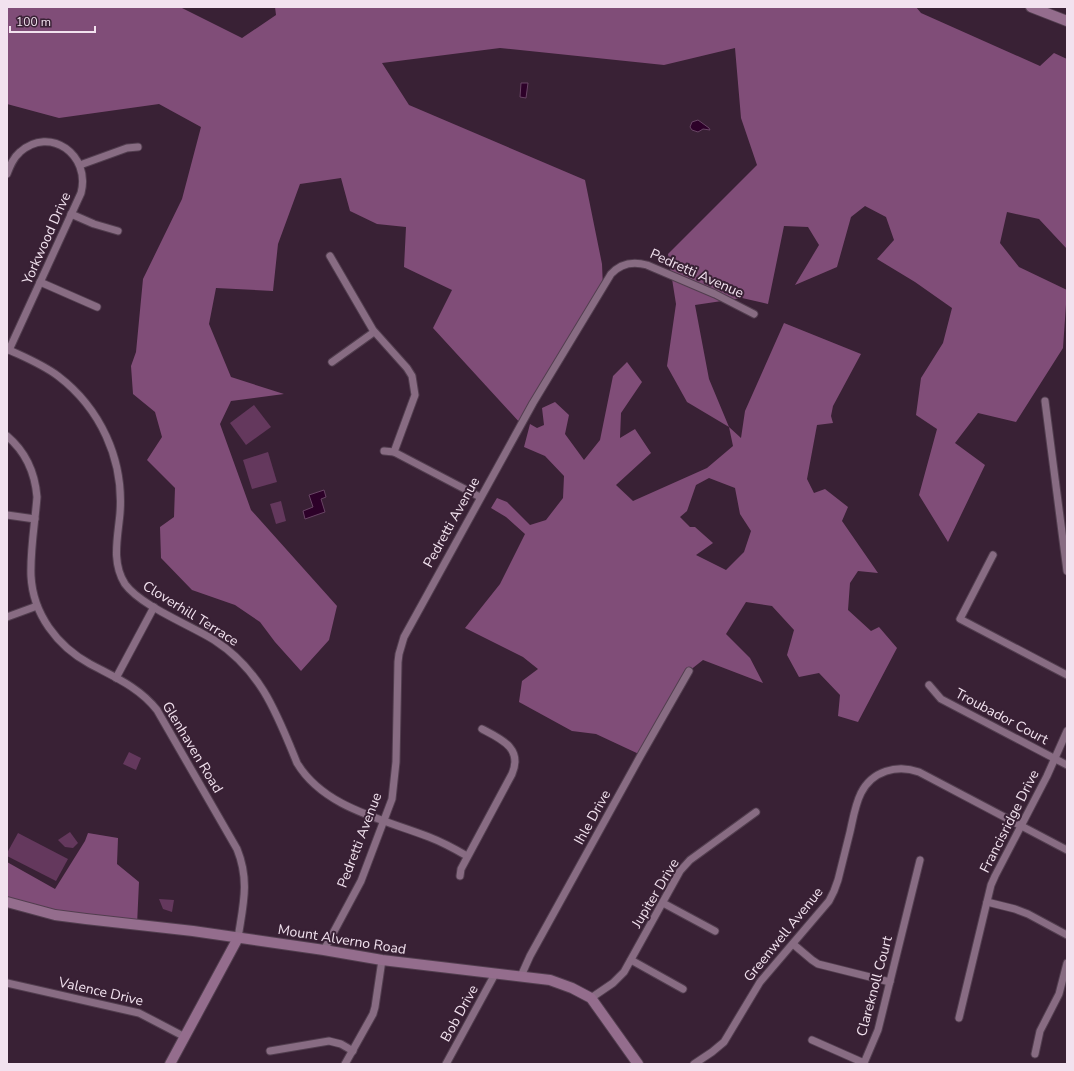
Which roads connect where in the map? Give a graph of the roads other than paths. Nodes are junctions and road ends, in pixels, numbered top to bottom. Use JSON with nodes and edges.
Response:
{"nodes":[{"id":1,"x":1031,"y":7,"type":"edge"},
{"id":2,"x":1067,"y":21,"type":"edge"},
{"id":3,"x":138,"y":147,"type":"dead end"},
{"id":4,"x":80,"y":166,"type":"junction"},
{"id":5,"x":7,"y":174,"type":"edge"},
{"id":6,"x":71,"y":214,"type":"junction"},
{"id":7,"x":118,"y":231,"type":"dead end"},
{"id":8,"x":330,"y":256,"type":"dead end"},
{"id":9,"x":40,"y":282,"type":"junction"},
{"id":10,"x":97,"y":307,"type":"dead end"},
{"id":11,"x":754,"y":314,"type":"dead end"},
{"id":12,"x":374,"y":332,"type":"junction"},
{"id":13,"x":8,"y":349,"type":"edge"},
{"id":14,"x":332,"y":362,"type":"dead end"},
{"id":15,"x":1045,"y":400,"type":"dead end"},
{"id":16,"x":7,"y":436,"type":"edge"},
{"id":17,"x":384,"y":451,"type":"dead end"},
{"id":18,"x":394,"y":452,"type":"junction"},
{"id":19,"x":480,"y":498,"type":"junction"},
{"id":20,"x":7,"y":515,"type":"edge"},
{"id":21,"x":35,"y":519,"type":"junction"},
{"id":22,"x":993,"y":554,"type":"dead end"},
{"id":23,"x":1067,"y":571,"type":"edge"},
{"id":24,"x":37,"y":606,"type":"junction"},
{"id":25,"x":154,"y":607,"type":"junction"},
{"id":26,"x":7,"y":617,"type":"edge"},
{"id":27,"x":690,"y":671,"type":"dead end"},
{"id":28,"x":1067,"y":675,"type":"edge"},
{"id":29,"x":116,"y":678,"type":"junction"},
{"id":30,"x":929,"y":686,"type":"dead end"},
{"id":31,"x":482,"y":729,"type":"dead end"},
{"id":32,"x":1067,"y":731,"type":"edge"},
{"id":33,"x":1056,"y":759,"type":"junction"},
{"id":34,"x":1067,"y":765,"type":"edge"},
{"id":35,"x":756,"y":812,"type":"dead end"},
{"id":36,"x":383,"y":820,"type":"junction"},
{"id":37,"x":1021,"y":826,"type":"junction"},
{"id":38,"x":1067,"y":850,"type":"edge"},
{"id":39,"x":467,"y":856,"type":"junction"},
{"id":40,"x":920,"y":860,"type":"dead end"},
{"id":41,"x":460,"y":876,"type":"dead end"},
{"id":42,"x":7,"y":902,"type":"edge"},
{"id":43,"x":987,"y":902,"type":"junction"},
{"id":44,"x":663,"y":903,"type":"junction"},
{"id":45,"x":715,"y":931,"type":"dead end"},
{"id":46,"x":1067,"y":935,"type":"edge"},
{"id":47,"x":238,"y":938,"type":"junction"},
{"id":48,"x":793,"y":944,"type":"junction"},
{"id":49,"x":324,"y":950,"type":"junction"},
{"id":50,"x":382,"y":960,"type":"junction"},
{"id":51,"x":631,"y":960,"type":"junction"},
{"id":52,"x":1067,"y":963,"type":"edge"},
{"id":53,"x":495,"y":974,"type":"junction"},
{"id":54,"x":521,"y":976,"type":"junction"},
{"id":55,"x":890,"y":982,"type":"junction"},
{"id":56,"x":7,"y":983,"type":"edge"},
{"id":57,"x":683,"y":989,"type":"dead end"},
{"id":58,"x":591,"y":998,"type":"junction"},
{"id":59,"x":959,"y":1018,"type":"dead end"},
{"id":60,"x":185,"y":1036,"type":"junction"},
{"id":61,"x":812,"y":1040,"type":"dead end"},
{"id":62,"x":270,"y":1050,"type":"dead end"},
{"id":63,"x":353,"y":1051,"type":"junction"},
{"id":64,"x":1035,"y":1054,"type":"dead end"},
{"id":65,"x":170,"y":1064,"type":"edge"},
{"id":66,"x":346,"y":1064,"type":"edge"},
{"id":67,"x":446,"y":1064,"type":"edge"},
{"id":68,"x":638,"y":1064,"type":"edge"},
{"id":69,"x":694,"y":1064,"type":"edge"}],
"edges":[{"from":1,"to":2,"type":"street"},
{"from":3,"to":4,"type":"street"},
{"from":4,"to":5,"type":"street"},
{"from":4,"to":6,"type":"street","name":"Yorkwood Drive"},
{"from":6,"to":7,"type":"street"},
{"from":6,"to":9,"type":"street","name":"Yorkwood Drive"},
{"from":8,"to":12,"type":"street"},
{"from":9,"to":10,"type":"street"},
{"from":9,"to":13,"type":"street","name":"Yorkwood Drive"},
{"from":11,"to":19,"type":"street","name":"Pedretti Avenue"},
{"from":12,"to":14,"type":"street"},
{"from":12,"to":18,"type":"street"},
{"from":13,"to":25,"type":"street","name":"Cloverhill Terrace"},
{"from":15,"to":23,"type":"street"},
{"from":16,"to":21,"type":"street","name":"Glenhaven Road"},
{"from":17,"to":18,"type":"street"},
{"from":18,"to":19,"type":"street"},
{"from":19,"to":36,"type":"street","name":"Pedretti Avenue"},
{"from":20,"to":21,"type":"street"},
{"from":21,"to":24,"type":"street","name":"Glenhaven Road"},
{"from":22,"to":28,"type":"street"},
{"from":24,"to":26,"type":"street"},
{"from":24,"to":29,"type":"street","name":"Glenhaven Road"},
{"from":25,"to":29,"type":"street"},
{"from":25,"to":36,"type":"street","name":"Cloverhill Terrace"},
{"from":27,"to":54,"type":"street","name":"Ihle Drive"},
{"from":29,"to":47,"type":"street","name":"Glenhaven Road"},
{"from":30,"to":33,"type":"street","name":"Troubador Court"},
{"from":31,"to":39,"type":"street"},
{"from":32,"to":33,"type":"street","name":"Francisridge Drive"},
{"from":33,"to":34,"type":"street","name":"Troubador Court"},
{"from":33,"to":37,"type":"street","name":"Francisridge Drive"},
{"from":35,"to":44,"type":"street","name":"Jupiter Drive"},
{"from":36,"to":39,"type":"street","name":"Cloverhill Terrace"},
{"from":36,"to":49,"type":"street","name":"Pedretti Avenue"},
{"from":37,"to":38,"type":"street","name":"Greenwell Avenue"},
{"from":37,"to":43,"type":"street","name":"Francisridge Drive"},
{"from":37,"to":48,"type":"street","name":"Greenwell Avenue"},
{"from":39,"to":41,"type":"street"},
{"from":40,"to":55,"type":"street","name":"Clareknoll Court"},
{"from":42,"to":47,"type":"street","name":"Mount Alverno Road"},
{"from":43,"to":46,"type":"street"},
{"from":43,"to":59,"type":"street","name":"Francisridge Drive"},
{"from":44,"to":45,"type":"street"},
{"from":44,"to":51,"type":"street","name":"Jupiter Drive"},
{"from":47,"to":49,"type":"street","name":"Mount Alverno Road"},
{"from":47,"to":60,"type":"street"},
{"from":48,"to":55,"type":"street"},
{"from":48,"to":69,"type":"street","name":"Greenwell Avenue"},
{"from":49,"to":50,"type":"street","name":"Mount Alverno Road"},
{"from":50,"to":53,"type":"street","name":"Mount Alverno Road"},
{"from":50,"to":63,"type":"street"},
{"from":51,"to":57,"type":"street"},
{"from":51,"to":58,"type":"street","name":"Jupiter Drive"},
{"from":52,"to":64,"type":"street"},
{"from":53,"to":54,"type":"street","name":"Mount Alverno Road"},
{"from":53,"to":67,"type":"street","name":"Bob Drive"},
{"from":54,"to":58,"type":"street","name":"Mount Alverno Road"},
{"from":55,"to":61,"type":"street","name":"Clareknoll Court"},
{"from":56,"to":60,"type":"street","name":"Valence Drive"},
{"from":58,"to":68,"type":"street","name":"Mount Alverno Road"},
{"from":60,"to":65,"type":"street"},
{"from":62,"to":63,"type":"street"},
{"from":63,"to":66,"type":"street"}]}
